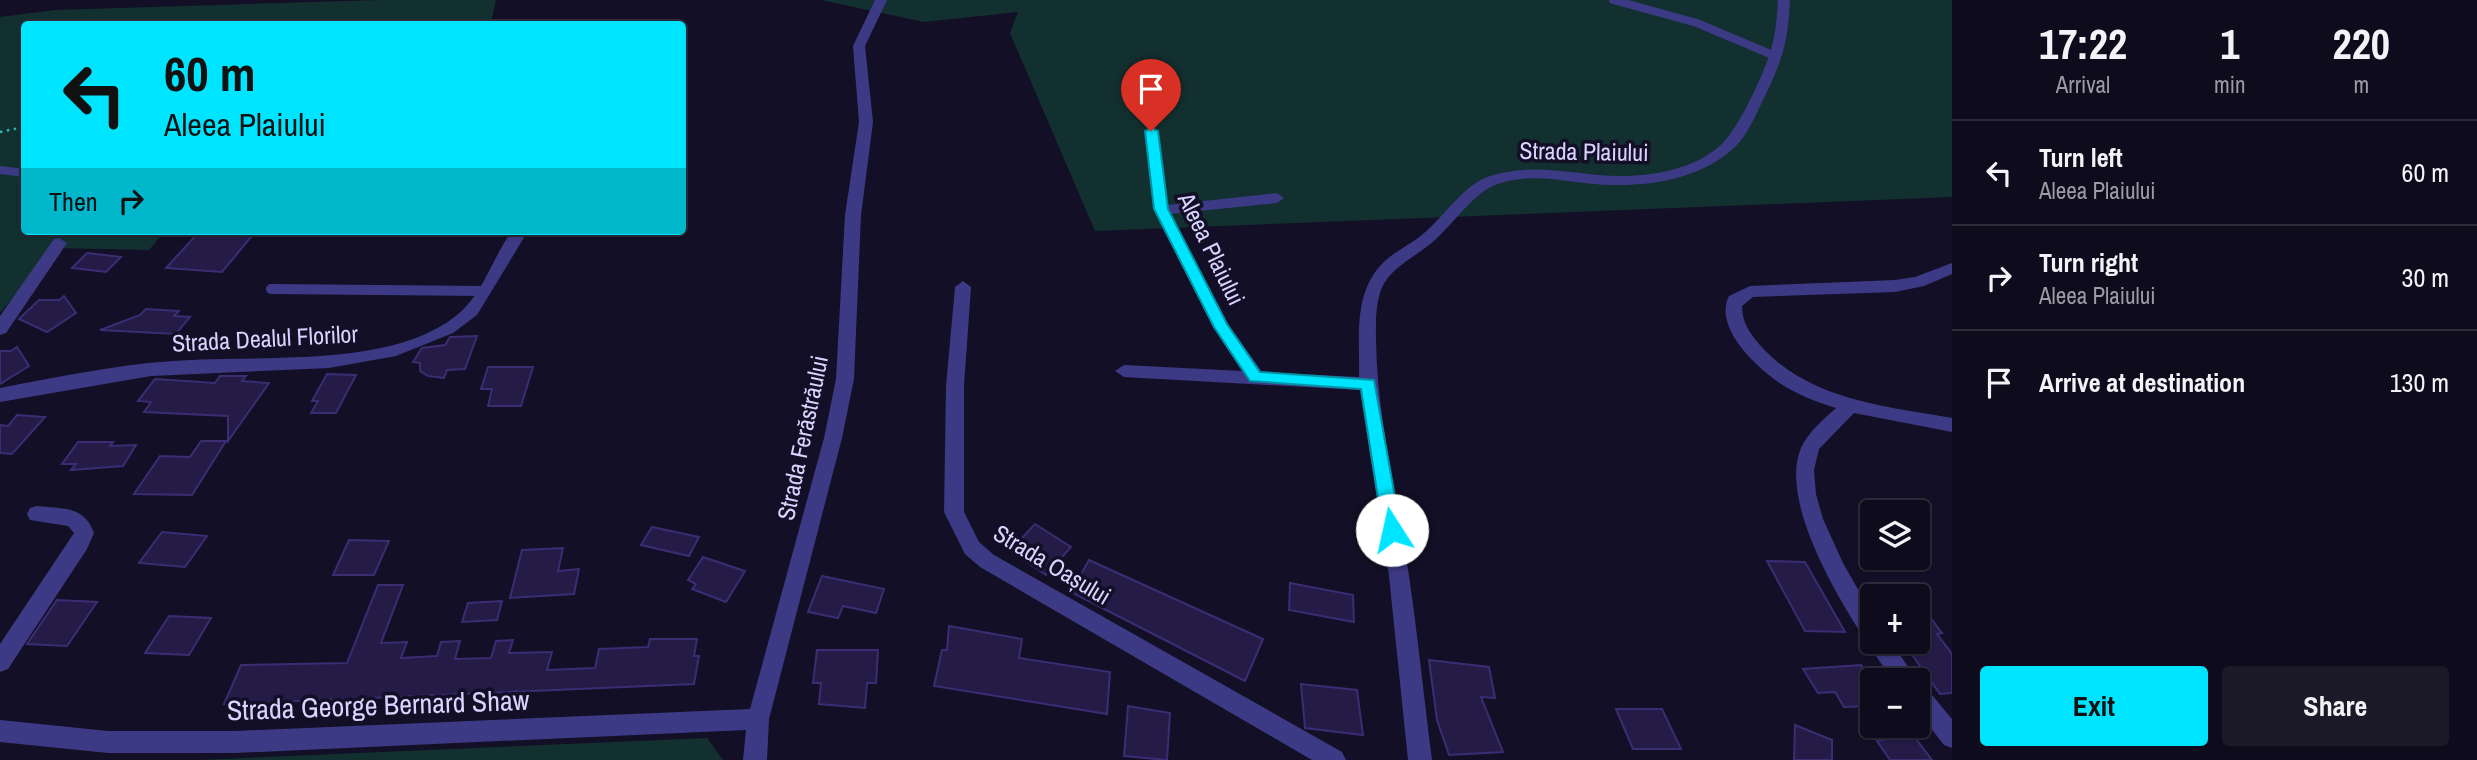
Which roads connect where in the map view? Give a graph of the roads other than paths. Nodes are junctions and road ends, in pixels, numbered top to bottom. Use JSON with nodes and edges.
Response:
{"nodes":[{"id":1,"x":881,"y":0,"type":"edge"},
{"id":2,"x":1613,"y":0,"type":"edge"},
{"id":3,"x":1784,"y":0,"type":"edge"},
{"id":4,"x":1775,"y":56,"type":"junction"},
{"id":5,"x":1151,"y":131,"type":"dead end"},
{"id":6,"x":0,"y":170,"type":"edge"},
{"id":7,"x":21,"y":173,"type":"edge"},
{"id":8,"x":1277,"y":198,"type":"dead end"},
{"id":9,"x":1161,"y":209,"type":"junction"},
{"id":10,"x":516,"y":235,"type":"edge"},
{"id":11,"x":59,"y":243,"type":"dead end"},
{"id":12,"x":1952,"y":268,"type":"edge"},
{"id":13,"x":963,"y":287,"type":"dead end"},
{"id":14,"x":271,"y":289,"type":"dead end"},
{"id":15,"x":484,"y":291,"type":"junction"},
{"id":16,"x":0,"y":330,"type":"edge"},
{"id":17,"x":1124,"y":372,"type":"dead end"},
{"id":18,"x":1256,"y":377,"type":"junction"},
{"id":19,"x":1368,"y":384,"type":"junction"},
{"id":20,"x":0,"y":395,"type":"edge"},
{"id":21,"x":1849,"y":407,"type":"junction"},
{"id":22,"x":1952,"y":425,"type":"edge"},
{"id":23,"x":37,"y":514,"type":"dead end"},
{"id":24,"x":1860,"y":612,"type":"edge"},
{"id":25,"x":0,"y":662,"type":"edge"},
{"id":26,"x":1930,"y":710,"type":"edge"},
{"id":27,"x":758,"y":719,"type":"junction"},
{"id":28,"x":0,"y":731,"type":"edge"},
{"id":29,"x":1952,"y":737,"type":"edge"},
{"id":30,"x":755,"y":760,"type":"edge"},
{"id":31,"x":1334,"y":760,"type":"edge"},
{"id":32,"x":1420,"y":760,"type":"edge"}],
"edges":[{"from":1,"to":27,"type":"street","name":"Strada Ferăstrăului"},
{"from":2,"to":4,"type":"lane"},
{"from":3,"to":4,"type":"street","name":"Strada Plaiului"},
{"from":4,"to":19,"type":"street","name":"Strada Plaiului"},
{"from":5,"to":9,"type":"street","name":"Aleea Plaiului"},
{"from":6,"to":7,"type":"lane"},
{"from":8,"to":9,"type":"street"},
{"from":9,"to":18,"type":"street","name":"Aleea Plaiului"},
{"from":10,"to":15,"type":"street","name":"Strada Dealul Florilor"},
{"from":11,"to":16,"type":"street"},
{"from":12,"to":21,"type":"street"},
{"from":13,"to":31,"type":"street","name":"Strada Oașului"},
{"from":14,"to":15,"type":"lane"},
{"from":15,"to":20,"type":"street","name":"Strada Dealul Florilor"},
{"from":17,"to":18,"type":"street"},
{"from":18,"to":19,"type":"street"},
{"from":19,"to":32,"type":"street","name":"Strada Plaiului"},
{"from":21,"to":22,"type":"street"},
{"from":21,"to":24,"type":"street"},
{"from":23,"to":25,"type":"street"},
{"from":26,"to":29,"type":"street"},
{"from":27,"to":28,"type":"street","name":"Strada George Bernard Shaw"},
{"from":27,"to":30,"type":"street","name":"Strada Ferăstrăului"}]}
